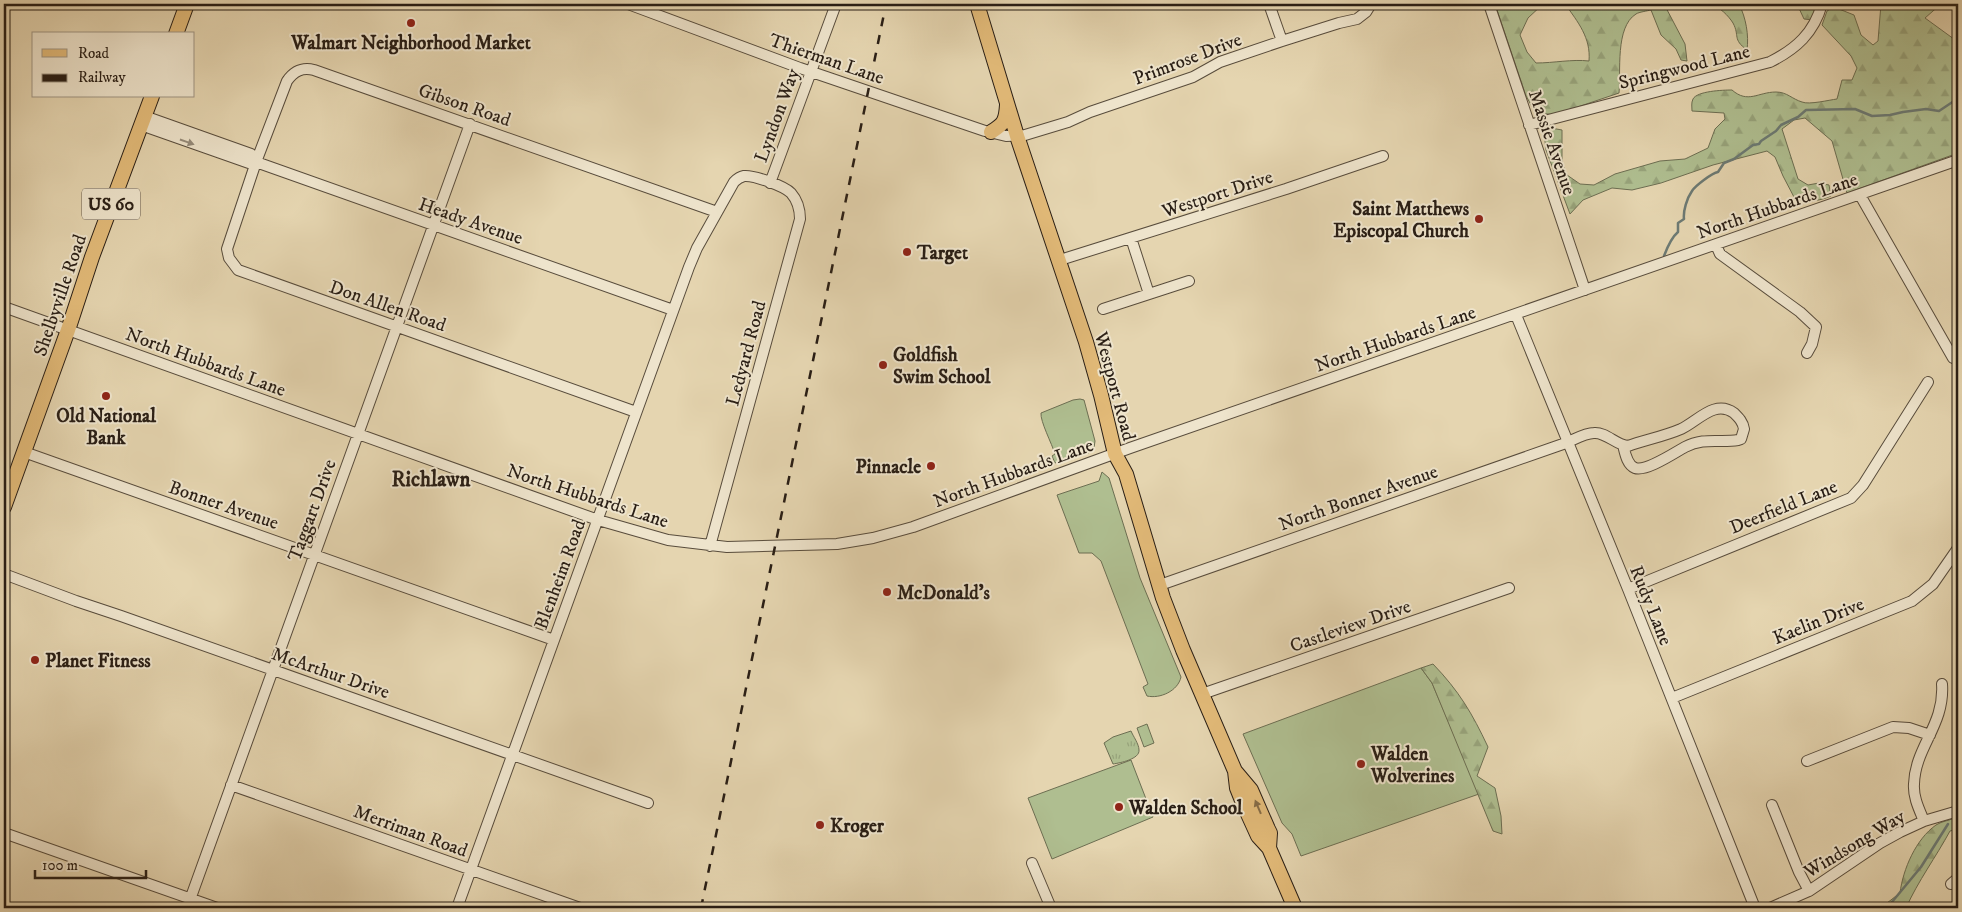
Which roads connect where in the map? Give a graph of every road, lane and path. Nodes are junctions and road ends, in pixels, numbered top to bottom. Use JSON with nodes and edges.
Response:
{"nodes":[{"id":1,"x":187,"y":4,"type":"edge"},
{"id":2,"x":628,"y":4,"type":"edge"},
{"id":3,"x":836,"y":4,"type":"edge"},
{"id":4,"x":977,"y":4,"type":"edge"},
{"id":5,"x":1269,"y":4,"type":"edge"},
{"id":6,"x":1489,"y":4,"type":"edge"},
{"id":7,"x":1822,"y":4,"type":"edge"},
{"id":8,"x":1369,"y":6,"type":"edge"},
{"id":9,"x":177,"y":32,"type":"edge"},
{"id":10,"x":1282,"y":41,"type":"junction"},
{"id":11,"x":812,"y":71,"type":"junction"},
{"id":12,"x":151,"y":98,"type":"edge"},
{"id":13,"x":1007,"y":104,"type":"junction"},
{"id":14,"x":143,"y":121,"type":"junction"},
{"id":15,"x":470,"y":124,"type":"junction"},
{"id":16,"x":1529,"y":125,"type":"junction"},
{"id":17,"x":990,"y":132,"type":"junction"},
{"id":18,"x":1017,"y":136,"type":"junction"},
{"id":19,"x":1384,"y":156,"type":"dead end"},
{"id":20,"x":1958,"y":160,"type":"edge"},
{"id":21,"x":256,"y":162,"type":"junction"},
{"id":22,"x":770,"y":183,"type":"junction"},
{"id":23,"x":1860,"y":195,"type":"junction"},
{"id":24,"x":717,"y":212,"type":"junction"},
{"id":25,"x":433,"y":225,"type":"junction"},
{"id":26,"x":1131,"y":238,"type":"junction"},
{"id":27,"x":1716,"y":245,"type":"junction"},
{"id":28,"x":1060,"y":260,"type":"junction"},
{"id":29,"x":1189,"y":281,"type":"dead end"},
{"id":30,"x":1585,"y":290,"type":"junction"},
{"id":31,"x":1149,"y":294,"type":"junction"},
{"id":32,"x":4,"y":307,"type":"edge"},
{"id":33,"x":1103,"y":309,"type":"dead end"},
{"id":34,"x":673,"y":310,"type":"junction"},
{"id":35,"x":1516,"y":315,"type":"junction"},
{"id":36,"x":397,"y":327,"type":"junction"},
{"id":37,"x":68,"y":330,"type":"junction"},
{"id":38,"x":1807,"y":353,"type":"dead end"},
{"id":39,"x":1953,"y":358,"type":"dead end"},
{"id":40,"x":1928,"y":382,"type":"dead end"},
{"id":41,"x":636,"y":412,"type":"junction"},
{"id":42,"x":358,"y":434,"type":"junction"},
{"id":43,"x":1568,"y":443,"type":"junction"},
{"id":44,"x":1623,"y":445,"type":"junction"},
{"id":45,"x":24,"y":452,"type":"junction"},
{"id":46,"x":1115,"y":454,"type":"junction"},
{"id":47,"x":4,"y":508,"type":"edge"},
{"id":48,"x":598,"y":520,"type":"junction"},
{"id":49,"x":710,"y":546,"type":"junction"},
{"id":50,"x":1958,"y":548,"type":"edge"},
{"id":51,"x":313,"y":554,"type":"junction"},
{"id":52,"x":4,"y":574,"type":"edge"},
{"id":53,"x":1160,"y":585,"type":"junction"},
{"id":54,"x":1509,"y":588,"type":"dead end"},
{"id":55,"x":1628,"y":589,"type":"junction"},
{"id":56,"x":554,"y":640,"type":"junction"},
{"id":57,"x":272,"y":670,"type":"junction"},
{"id":58,"x":1942,"y":684,"type":"dead end"},
{"id":59,"x":1202,"y":694,"type":"junction"},
{"id":60,"x":1672,"y":698,"type":"junction"},
{"id":61,"x":1930,"y":736,"type":"junction"},
{"id":62,"x":512,"y":755,"type":"junction"},
{"id":63,"x":1807,"y":761,"type":"dead end"},
{"id":64,"x":231,"y":785,"type":"junction"},
{"id":65,"x":648,"y":803,"type":"dead end"},
{"id":66,"x":1772,"y":805,"type":"dead end"},
{"id":67,"x":1958,"y":811,"type":"edge"},
{"id":68,"x":1924,"y":822,"type":"junction"},
{"id":69,"x":4,"y":833,"type":"edge"},
{"id":70,"x":1032,"y":864,"type":"dead end"},
{"id":71,"x":471,"y":870,"type":"junction"},
{"id":72,"x":1809,"y":891,"type":"junction"},
{"id":73,"x":188,"y":903,"type":"edge"},
{"id":74,"x":217,"y":908,"type":"edge"},
{"id":75,"x":457,"y":908,"type":"edge"},
{"id":76,"x":580,"y":908,"type":"edge"},
{"id":77,"x":1051,"y":908,"type":"edge"},
{"id":78,"x":1295,"y":908,"type":"edge"},
{"id":79,"x":1755,"y":908,"type":"edge"},
{"id":80,"x":1770,"y":908,"type":"edge"}],
"edges":[{"from":1,"to":9,"type":"main road"},
{"from":2,"to":11,"type":"street","name":"Thierman Lane"},
{"from":3,"to":11,"type":"street","name":"Lyndon Way"},
{"from":4,"to":13,"type":"main road","name":"Westport Road"},
{"from":5,"to":10,"type":"street"},
{"from":6,"to":16,"type":"street","name":"Massie Avenue"},
{"from":7,"to":16,"type":"street","name":"Springwood Lane"},
{"from":8,"to":10,"type":"street","name":"Primrose Drive"},
{"from":10,"to":18,"type":"street","name":"Primrose Drive"},
{"from":11,"to":17,"type":"street","name":"Thierman Lane"},
{"from":11,"to":22,"type":"street","name":"Lyndon Way"},
{"from":12,"to":14,"type":"main road","name":"Shelbyville Road","number":"US 60"},
{"from":13,"to":17,"type":"main road"},
{"from":13,"to":18,"type":"main road","name":"Westport Road"},
{"from":14,"to":21,"type":"street","name":"Heady Avenue"},
{"from":14,"to":37,"type":"main road","name":"Shelbyville Road","number":"US 60"},
{"from":15,"to":21,"type":"street","name":"Gibson Road"},
{"from":15,"to":24,"type":"street","name":"Gibson Road"},
{"from":15,"to":25,"type":"street","name":"Taggart Drive"},
{"from":16,"to":30,"type":"street","name":"Massie Avenue"},
{"from":17,"to":18,"type":"street","name":"Thierman Lane"},
{"from":18,"to":28,"type":"main road","name":"Westport Road"},
{"from":19,"to":26,"type":"street","name":"Westport Drive"},
{"from":20,"to":23,"type":"street","name":"North Hubbards Lane"},
{"from":21,"to":25,"type":"street","name":"Heady Avenue"},
{"from":21,"to":36,"type":"street","name":"Don Allen Road"},
{"from":22,"to":24,"type":"street","name":"Blenheim Road"},
{"from":22,"to":49,"type":"street","name":"Ledyard Road"},
{"from":23,"to":27,"type":"street","name":"North Hubbards Lane"},
{"from":23,"to":39,"type":"street"},
{"from":24,"to":34,"type":"street","name":"Blenheim Road"},
{"from":25,"to":34,"type":"street","name":"Heady Avenue"},
{"from":25,"to":36,"type":"street","name":"Taggart Drive"},
{"from":26,"to":28,"type":"street","name":"Westport Drive"},
{"from":26,"to":31,"type":"street"},
{"from":27,"to":30,"type":"street","name":"North Hubbards Lane"},
{"from":27,"to":38,"type":"street"},
{"from":28,"to":46,"type":"main road","name":"Westport Road"},
{"from":29,"to":31,"type":"street"},
{"from":30,"to":35,"type":"street","name":"North Hubbards Lane"},
{"from":31,"to":33,"type":"street"},
{"from":32,"to":37,"type":"street","name":"North Hubbards Lane"},
{"from":34,"to":41,"type":"street","name":"Blenheim Road"},
{"from":35,"to":43,"type":"street","name":"Rudy Lane"},
{"from":35,"to":46,"type":"street","name":"North Hubbards Lane"},
{"from":36,"to":41,"type":"street","name":"Don Allen Road"},
{"from":36,"to":42,"type":"street","name":"Taggart Drive"},
{"from":37,"to":42,"type":"street","name":"North Hubbards Lane"},
{"from":37,"to":45,"type":"main road","name":"Shelbyville Road","number":"US 60"},
{"from":40,"to":55,"type":"street","name":"Deerfield Lane"},
{"from":41,"to":48,"type":"street","name":"Blenheim Road"},
{"from":42,"to":48,"type":"street","name":"North Hubbards Lane"},
{"from":42,"to":51,"type":"street","name":"Taggart Drive"},
{"from":43,"to":44,"type":"street","name":"North Bonner Avenue"},
{"from":43,"to":53,"type":"street","name":"North Bonner Avenue"},
{"from":43,"to":55,"type":"street","name":"Rudy Lane"},
{"from":44,"to":44,"type":"street"},
{"from":45,"to":47,"type":"main road","name":"Shelbyville Road","number":"US 60"},
{"from":45,"to":51,"type":"street","name":"Bonner Avenue"},
{"from":46,"to":49,"type":"street","name":"North Hubbards Lane"},
{"from":46,"to":53,"type":"main road","name":"Westport Road"},
{"from":48,"to":49,"type":"street","name":"North Hubbards Lane"},
{"from":48,"to":56,"type":"street","name":"Blenheim Road"},
{"from":50,"to":60,"type":"street","name":"Kaelin Drive"},
{"from":51,"to":56,"type":"street","name":"Bonner Avenue"},
{"from":51,"to":57,"type":"street","name":"Taggart Drive"},
{"from":52,"to":57,"type":"street","name":"McArthur Drive"},
{"from":53,"to":59,"type":"main road","name":"Westport Road"},
{"from":54,"to":59,"type":"street","name":"Castleview Drive"},
{"from":55,"to":60,"type":"street","name":"Rudy Lane"},
{"from":56,"to":62,"type":"street","name":"Blenheim Road"},
{"from":57,"to":62,"type":"street","name":"McArthur Drive"},
{"from":57,"to":64,"type":"street","name":"Taggart Drive"},
{"from":58,"to":61,"type":"street"},
{"from":59,"to":78,"type":"main road","name":"Westport Road"},
{"from":60,"to":79,"type":"street","name":"Rudy Lane"},
{"from":61,"to":63,"type":"street"},
{"from":61,"to":68,"type":"street"},
{"from":62,"to":65,"type":"street","name":"McArthur Drive"},
{"from":62,"to":71,"type":"street","name":"Blenheim Road"},
{"from":64,"to":71,"type":"street","name":"Merriman Road"},
{"from":64,"to":73,"type":"street","name":"Taggart Drive"},
{"from":66,"to":72,"type":"street"},
{"from":67,"to":68,"type":"street","name":"Windsong Way"},
{"from":68,"to":72,"type":"street","name":"Windsong Way"},
{"from":69,"to":73,"type":"street"},
{"from":70,"to":77,"type":"street"},
{"from":71,"to":75,"type":"street","name":"Blenheim Road"},
{"from":71,"to":76,"type":"street","name":"Merriman Road"},
{"from":72,"to":80,"type":"street","name":"Windsong Way"},
{"from":73,"to":74,"type":"street"}]}
